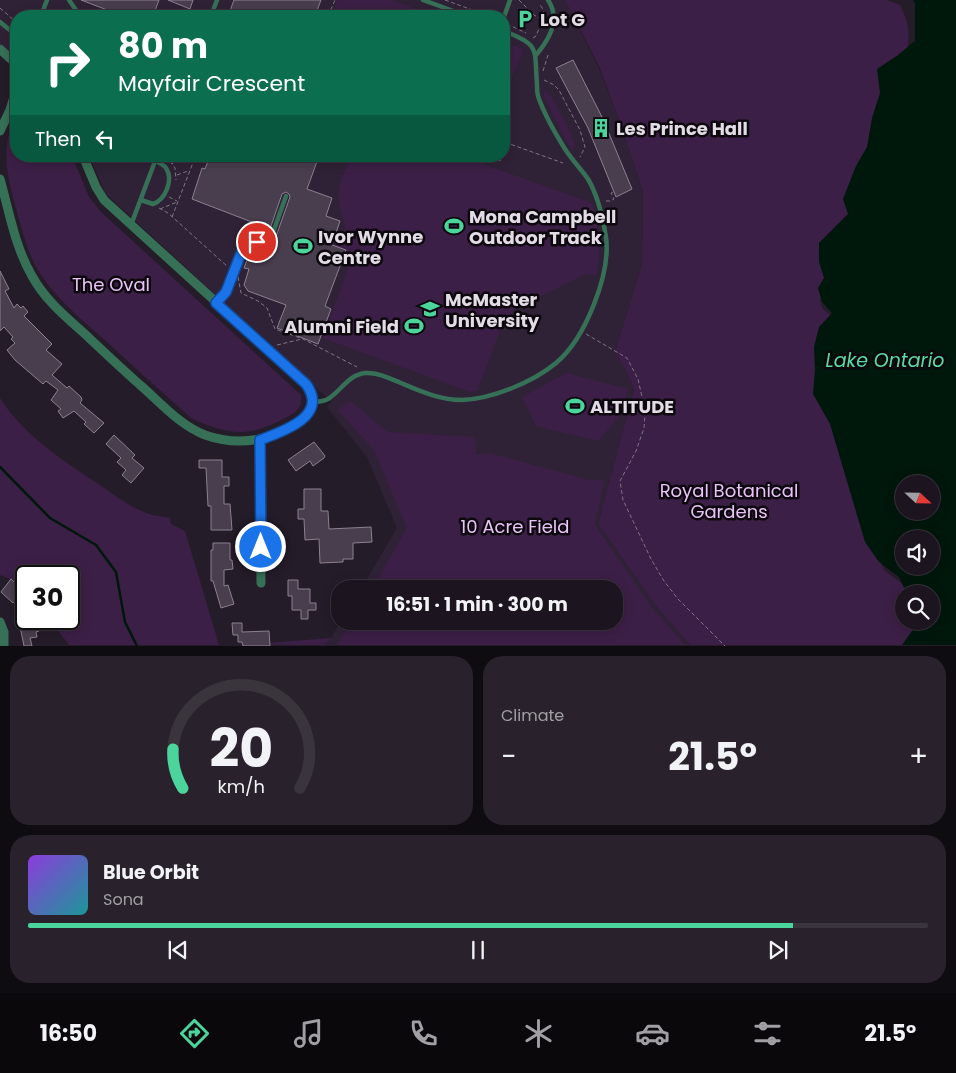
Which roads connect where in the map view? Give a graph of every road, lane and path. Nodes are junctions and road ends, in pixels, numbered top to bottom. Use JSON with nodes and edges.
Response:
{"nodes":[{"id":1,"x":424,"y":0,"type":"edge"},
{"id":2,"x":445,"y":0,"type":"edge"},
{"id":3,"x":519,"y":0,"type":"edge"},
{"id":4,"x":548,"y":0,"type":"edge"},
{"id":5,"x":539,"y":4,"type":"dead end"},
{"id":6,"x":0,"y":8,"type":"edge"},
{"id":7,"x":450,"y":10,"type":"edge"},
{"id":8,"x":472,"y":10,"type":"edge"},
{"id":9,"x":10,"y":17,"type":"edge"},
{"id":10,"x":542,"y":19,"type":"junction"},
{"id":11,"x":510,"y":25,"type":"edge"},
{"id":12,"x":510,"y":33,"type":"edge"},
{"id":13,"x":0,"y":49,"type":"edge"},
{"id":14,"x":536,"y":55,"type":"junction"},
{"id":15,"x":548,"y":55,"type":"dead end"},
{"id":16,"x":10,"y":58,"type":"edge"},
{"id":17,"x":542,"y":74,"type":"dead end"},
{"id":18,"x":542,"y":78,"type":"dead end"},
{"id":19,"x":10,"y":110,"type":"edge"},
{"id":20,"x":0,"y":130,"type":"edge"},
{"id":21,"x":510,"y":143,"type":"edge"},
{"id":22,"x":580,"y":160,"type":"dead end"},
{"id":23,"x":86,"y":162,"type":"edge"},
{"id":24,"x":155,"y":162,"type":"edge"},
{"id":25,"x":160,"y":162,"type":"edge"},
{"id":26,"x":193,"y":162,"type":"edge"},
{"id":27,"x":563,"y":163,"type":"dead end"},
{"id":28,"x":189,"y":171,"type":"junction"},
{"id":29,"x":177,"y":176,"type":"dead end"},
{"id":30,"x":0,"y":179,"type":"edge"},
{"id":31,"x":614,"y":192,"type":"dead end"},
{"id":32,"x":286,"y":196,"type":"dead end"},
{"id":33,"x":604,"y":199,"type":"dead end"},
{"id":34,"x":141,"y":200,"type":"junction"},
{"id":35,"x":177,"y":202,"type":"junction"},
{"id":36,"x":156,"y":204,"type":"junction"},
{"id":37,"x":159,"y":209,"type":"junction"},
{"id":38,"x":171,"y":217,"type":"junction"},
{"id":39,"x":132,"y":225,"type":"junction"},
{"id":40,"x":234,"y":273,"type":"junction"},
{"id":41,"x":216,"y":303,"type":"junction"},
{"id":42,"x":581,"y":331,"type":"junction"},
{"id":43,"x":303,"y":339,"type":"junction"},
{"id":44,"x":266,"y":348,"type":"junction"},
{"id":45,"x":367,"y":373,"type":"junction"},
{"id":46,"x":314,"y":402,"type":"junction"},
{"id":47,"x":260,"y":440,"type":"junction"},
{"id":48,"x":262,"y":583,"type":"dead end"},
{"id":49,"x":0,"y":622,"type":"edge"},
{"id":50,"x":4,"y":646,"type":"edge"},
{"id":51,"x":725,"y":646,"type":"edge"}],
"edges":[{"from":1,"to":7,"type":"lane"},
{"from":2,"to":8,"type":"path"},
{"from":3,"to":10,"type":"path"},
{"from":4,"to":14,"type":"lane"},
{"from":5,"to":10,"type":"path"},
{"from":6,"to":9,"type":"path"},
{"from":10,"to":11,"type":"path"},
{"from":12,"to":14,"type":"lane"},
{"from":13,"to":16,"type":"street"},
{"from":14,"to":42,"type":"lane"},
{"from":15,"to":17,"type":"path"},
{"from":18,"to":22,"type":"path"},
{"from":19,"to":20,"type":"street"},
{"from":21,"to":27,"type":"path"},
{"from":23,"to":39,"type":"street"},
{"from":24,"to":34,"type":"lane"},
{"from":25,"to":36,"type":"lane"},
{"from":26,"to":28,"type":"path"},
{"from":28,"to":29,"type":"path"},
{"from":28,"to":35,"type":"path"},
{"from":30,"to":47,"type":"street"},
{"from":31,"to":33,"type":"path"},
{"from":32,"to":40,"type":"lane"},
{"from":34,"to":36,"type":"lane"},
{"from":34,"to":39,"type":"lane"},
{"from":35,"to":37,"type":"path"},
{"from":35,"to":38,"type":"path"},
{"from":36,"to":37,"type":"path"},
{"from":37,"to":38,"type":"path"},
{"from":38,"to":40,"type":"path"},
{"from":39,"to":41,"type":"street"},
{"from":40,"to":41,"type":"lane"},
{"from":40,"to":43,"type":"path"},
{"from":41,"to":44,"type":"street"},
{"from":42,"to":45,"type":"lane"},
{"from":42,"to":51,"type":"path"},
{"from":43,"to":44,"type":"path"},
{"from":43,"to":45,"type":"path"},
{"from":44,"to":46,"type":"street"},
{"from":45,"to":46,"type":"lane"},
{"from":46,"to":47,"type":"street"},
{"from":47,"to":48,"type":"street"},
{"from":49,"to":50,"type":"street"}]}
